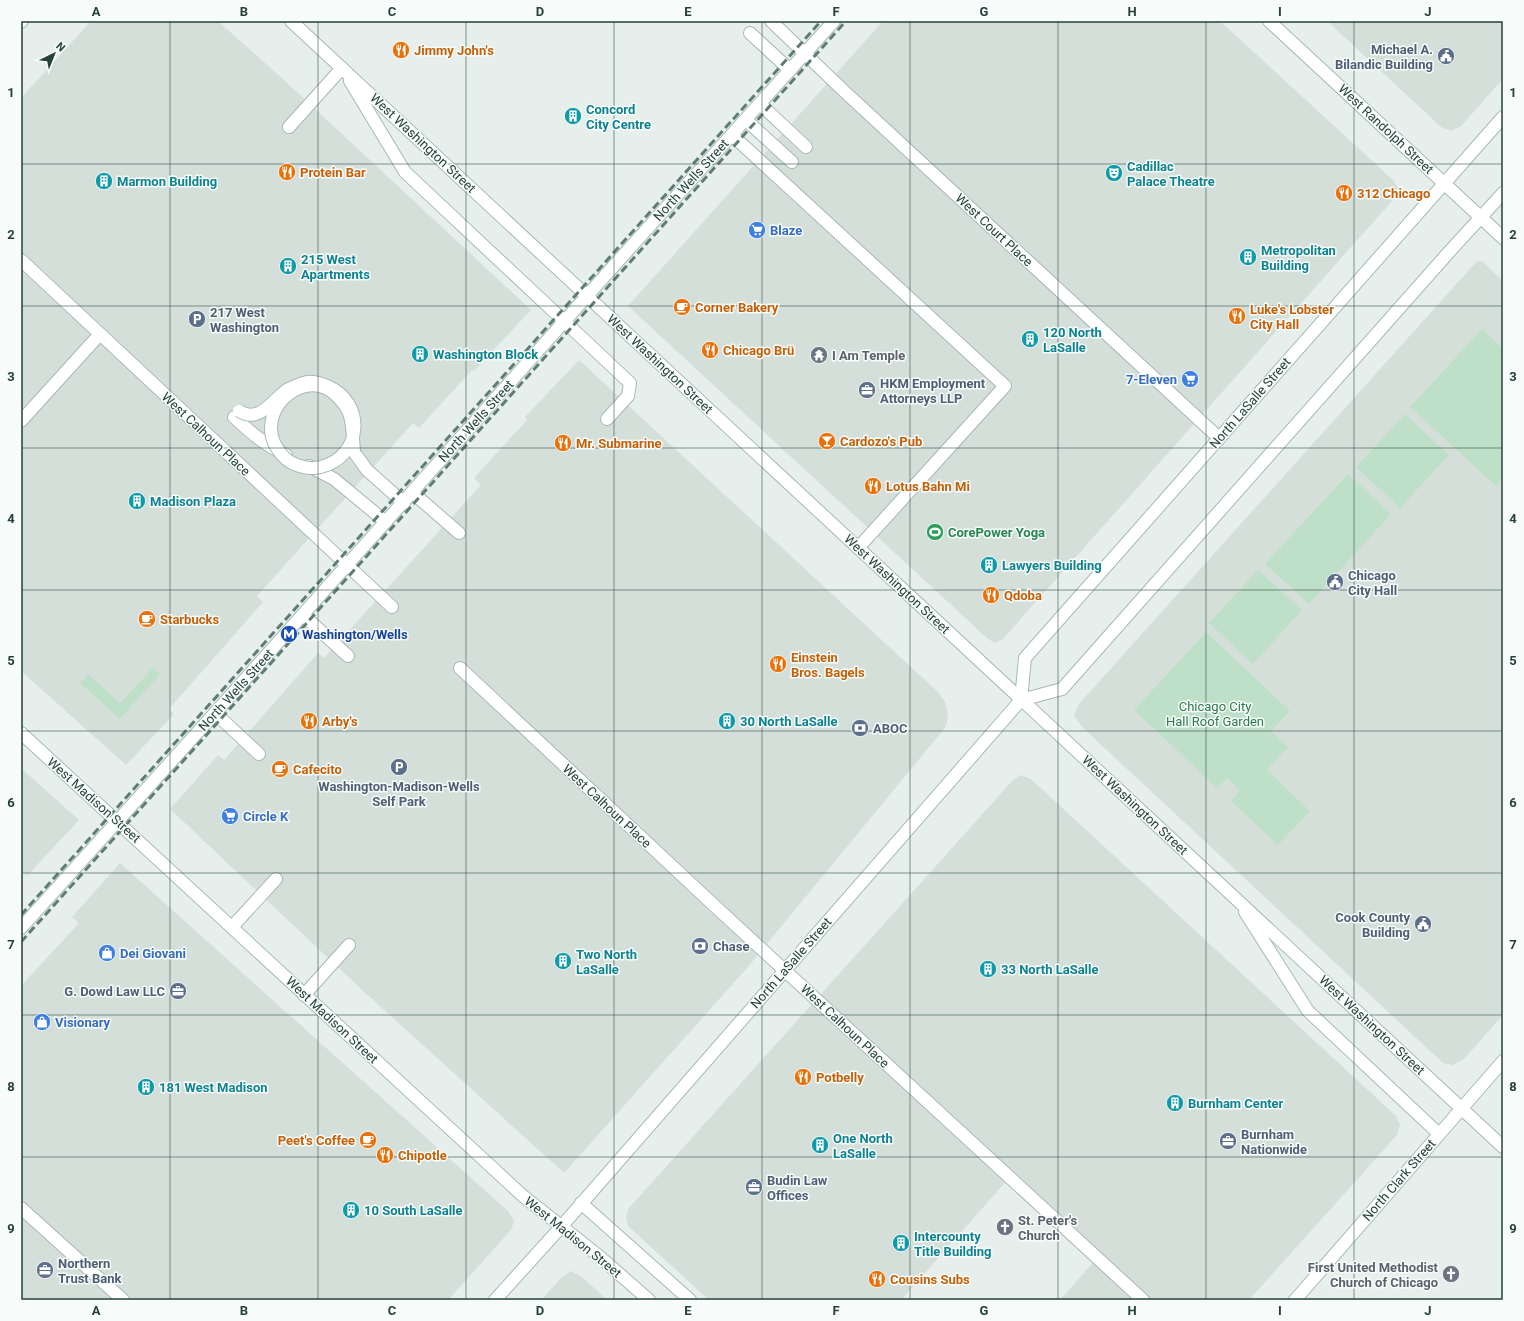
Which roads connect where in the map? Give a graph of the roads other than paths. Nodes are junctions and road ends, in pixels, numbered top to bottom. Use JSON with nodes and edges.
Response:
{"nodes":[{"id":1,"x":292,"y":21,"type":"edge"},
{"id":2,"x":771,"y":21,"type":"edge"},
{"id":3,"x":834,"y":21,"type":"edge"},
{"id":4,"x":1269,"y":21,"type":"edge"},
{"id":5,"x":750,"y":33,"type":"dead end"},
{"id":6,"x":805,"y":54,"type":"junction"},
{"id":7,"x":342,"y":68,"type":"junction"},
{"id":8,"x":790,"y":70,"type":"junction"},
{"id":9,"x":760,"y":104,"type":"junction"},
{"id":10,"x":1503,"y":116,"type":"edge"},
{"id":11,"x":746,"y":120,"type":"junction"},
{"id":12,"x":289,"y":127,"type":"dead end"},
{"id":13,"x":732,"y":135,"type":"junction"},
{"id":14,"x":806,"y":147,"type":"dead end"},
{"id":15,"x":792,"y":162,"type":"dead end"},
{"id":16,"x":1444,"y":182,"type":"junction"},
{"id":17,"x":1503,"y":193,"type":"edge"},
{"id":18,"x":1481,"y":217,"type":"junction"},
{"id":19,"x":1503,"y":238,"type":"edge"},
{"id":20,"x":21,"y":260,"type":"edge"},
{"id":21,"x":587,"y":296,"type":"junction"},
{"id":22,"x":565,"y":322,"type":"junction"},
{"id":23,"x":100,"y":334,"type":"junction"},
{"id":24,"x":607,"y":420,"type":"dead end"},
{"id":25,"x":21,"y":421,"type":"edge"},
{"id":26,"x":1219,"y":438,"type":"junction"},
{"id":27,"x":413,"y":493,"type":"junction"},
{"id":28,"x":404,"y":503,"type":"junction"},
{"id":29,"x":386,"y":522,"type":"junction"},
{"id":30,"x":458,"y":533,"type":"dead end"},
{"id":31,"x":858,"y":548,"type":"junction"},
{"id":32,"x":347,"y":566,"type":"junction"},
{"id":33,"x":392,"y":607,"type":"dead end"},
{"id":34,"x":303,"y":615,"type":"junction"},
{"id":35,"x":348,"y":656,"type":"dead end"},
{"id":36,"x":460,"y":668,"type":"dead end"},
{"id":37,"x":1021,"y":700,"type":"junction"},
{"id":38,"x":215,"y":714,"type":"junction"},
{"id":39,"x":21,"y":734,"type":"edge"},
{"id":40,"x":259,"y":754,"type":"dead end"},
{"id":41,"x":117,"y":821,"type":"junction"},
{"id":42,"x":276,"y":879,"type":"dead end"},
{"id":43,"x":1235,"y":897,"type":"junction"},
{"id":44,"x":232,"y":927,"type":"junction"},
{"id":45,"x":21,"y":928,"type":"edge"},
{"id":46,"x":349,"y":945,"type":"dead end"},
{"id":47,"x":785,"y":971,"type":"junction"},
{"id":48,"x":304,"y":995,"type":"junction"},
{"id":49,"x":1503,"y":1061,"type":"edge"},
{"id":50,"x":1462,"y":1108,"type":"junction"},
{"id":51,"x":1439,"y":1134,"type":"junction"},
{"id":52,"x":1503,"y":1147,"type":"edge"},
{"id":53,"x":581,"y":1203,"type":"junction"},
{"id":54,"x":21,"y":1208,"type":"edge"},
{"id":55,"x":561,"y":1227,"type":"junction"},
{"id":56,"x":123,"y":1300,"type":"edge"},
{"id":57,"x":495,"y":1300,"type":"edge"},
{"id":58,"x":649,"y":1300,"type":"edge"},
{"id":59,"x":690,"y":1300,"type":"edge"},
{"id":60,"x":1143,"y":1300,"type":"edge"},
{"id":61,"x":1294,"y":1300,"type":"edge"}],
"edges":[{"from":1,"to":7,"type":"main road","name":"West Washington Street"},
{"from":2,"to":6,"type":"main road","name":"West Court Place"},
{"from":3,"to":6,"type":"main road","name":"North Wells Street"},
{"from":4,"to":16,"type":"main road","name":"West Randolph Street"},
{"from":5,"to":8,"type":"main road"},
{"from":6,"to":8,"type":"main road","name":"North Wells Street"},
{"from":6,"to":26,"type":"main road","name":"West Court Place"},
{"from":7,"to":12,"type":"main road"},
{"from":7,"to":21,"type":"main road","name":"West Washington Street"},
{"from":7,"to":22,"type":"main road"},
{"from":8,"to":9,"type":"main road","name":"North Wells Street"},
{"from":9,"to":11,"type":"main road","name":"North Wells Street"},
{"from":9,"to":14,"type":"main road"},
{"from":10,"to":16,"type":"main road","name":"North LaSalle Street"},
{"from":11,"to":13,"type":"main road","name":"North Wells Street"},
{"from":11,"to":15,"type":"main road"},
{"from":13,"to":21,"type":"main road","name":"North Wells Street"},
{"from":13,"to":31,"type":"main road"},
{"from":16,"to":18,"type":"main road","name":"West Randolph Street"},
{"from":16,"to":26,"type":"main road","name":"North LaSalle Street"},
{"from":17,"to":18,"type":"main road"},
{"from":18,"to":19,"type":"main road","name":"West Randolph Street"},
{"from":18,"to":37,"type":"main road"},
{"from":20,"to":23,"type":"main road","name":"West Calhoun Place"},
{"from":21,"to":22,"type":"main road","name":"North Wells Street"},
{"from":21,"to":31,"type":"main road","name":"West Washington Street"},
{"from":22,"to":24,"type":"main road"},
{"from":22,"to":27,"type":"main road","name":"North Wells Street"},
{"from":23,"to":25,"type":"main road"},
{"from":23,"to":32,"type":"main road","name":"West Calhoun Place"},
{"from":26,"to":37,"type":"main road","name":"North LaSalle Street"},
{"from":27,"to":28,"type":"main road","name":"North Wells Street"},
{"from":27,"to":30,"type":"main road"},
{"from":28,"to":29,"type":"main road","name":"North Wells Street"},
{"from":28,"to":29,"type":"main road","bridge":true},
{"from":29,"to":32,"type":"main road","name":"North Wells Street"},
{"from":31,"to":37,"type":"main road","name":"West Washington Street"},
{"from":32,"to":33,"type":"main road","name":"West Calhoun Place"},
{"from":32,"to":34,"type":"main road","name":"North Wells Street"},
{"from":34,"to":35,"type":"main road"},
{"from":34,"to":38,"type":"main road","name":"North Wells Street"},
{"from":36,"to":47,"type":"main road","name":"West Calhoun Place"},
{"from":37,"to":43,"type":"main road","name":"West Washington Street"},
{"from":37,"to":47,"type":"main road","name":"North LaSalle Street"},
{"from":38,"to":40,"type":"main road"},
{"from":38,"to":41,"type":"main road","name":"North Wells Street"},
{"from":39,"to":41,"type":"main road","name":"West Madison Street"},
{"from":41,"to":44,"type":"main road","name":"West Madison Street"},
{"from":41,"to":45,"type":"main road","name":"North Wells Street"},
{"from":42,"to":44,"type":"main road"},
{"from":43,"to":50,"type":"main road","name":"West Washington Street"},
{"from":43,"to":51,"type":"main road"},
{"from":44,"to":48,"type":"main road","name":"West Madison Street"},
{"from":46,"to":48,"type":"main road"},
{"from":47,"to":53,"type":"main road","name":"North LaSalle Street"},
{"from":47,"to":60,"type":"main road","name":"West Calhoun Place"},
{"from":48,"to":55,"type":"main road","name":"West Madison Street"},
{"from":49,"to":50,"type":"main road","name":"North Clark Street"},
{"from":50,"to":51,"type":"main road","name":"North Clark Street"},
{"from":50,"to":52,"type":"main road","name":"West Washington Street"},
{"from":51,"to":61,"type":"main road","name":"North Clark Street"},
{"from":53,"to":55,"type":"main road","name":"North LaSalle Street"},
{"from":53,"to":59,"type":"main road"},
{"from":54,"to":56,"type":"main road"},
{"from":55,"to":57,"type":"main road","name":"North LaSalle Street"},
{"from":55,"to":58,"type":"main road","name":"West Madison Street"}]}
